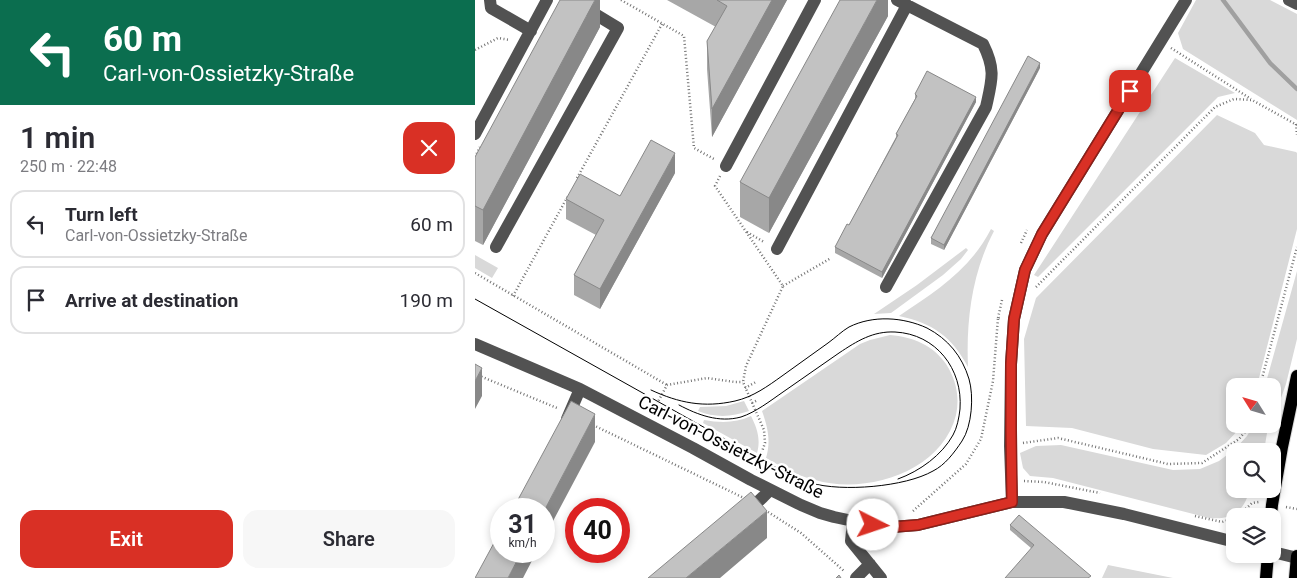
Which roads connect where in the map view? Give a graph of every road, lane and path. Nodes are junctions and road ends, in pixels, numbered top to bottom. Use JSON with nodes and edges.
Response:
{"nodes":[{"id":1,"x":547,"y":0,"type":"edge"},
{"id":2,"x":572,"y":0,"type":"edge"},
{"id":3,"x":621,"y":0,"type":"edge"},
{"id":4,"x":815,"y":0,"type":"edge"},
{"id":5,"x":1186,"y":0,"type":"edge"},
{"id":6,"x":1289,"y":0,"type":"edge"},
{"id":7,"x":488,"y":3,"type":"edge"},
{"id":8,"x":902,"y":3,"type":"edge"},
{"id":9,"x":1297,"y":4,"type":"edge"},
{"id":10,"x":662,"y":24,"type":"junction"},
{"id":11,"x":528,"y":36,"type":"junction"},
{"id":12,"x":1161,"y":41,"type":"junction"},
{"id":13,"x":475,"y":50,"type":"edge"},
{"id":14,"x":1252,"y":100,"type":"junction"},
{"id":15,"x":1296,"y":125,"type":"edge"},
{"id":16,"x":475,"y":134,"type":"edge"},
{"id":17,"x":1297,"y":135,"type":"edge"},
{"id":18,"x":726,"y":166,"type":"junction"},
{"id":19,"x":576,"y":182,"type":"edge"},
{"id":20,"x":571,"y":190,"type":"edge"},
{"id":21,"x":745,"y":231,"type":"junction"},
{"id":22,"x":496,"y":247,"type":"dead end"},
{"id":23,"x":1297,"y":247,"type":"edge"},
{"id":24,"x":777,"y":249,"type":"joint"},
{"id":25,"x":831,"y":258,"type":"dead end"},
{"id":26,"x":475,"y":274,"type":"edge"},
{"id":27,"x":783,"y":286,"type":"junction"},
{"id":28,"x":886,"y":287,"type":"dead end"},
{"id":29,"x":1030,"y":293,"type":"dead end"},
{"id":30,"x":513,"y":296,"type":"junction"},
{"id":31,"x":1014,"y":319,"type":"junction"},
{"id":32,"x":475,"y":344,"type":"edge"},
{"id":33,"x":475,"y":374,"type":"edge"},
{"id":34,"x":1297,"y":376,"type":"edge"},
{"id":35,"x":1262,"y":378,"type":"edge"},
{"id":36,"x":743,"y":382,"type":"junction"},
{"id":37,"x":756,"y":382,"type":"dead end"},
{"id":38,"x":667,"y":385,"type":"junction"},
{"id":39,"x":745,"y":388,"type":"junction"},
{"id":40,"x":580,"y":390,"type":"junction"},
{"id":41,"x":758,"y":400,"type":"dead end"},
{"id":42,"x":752,"y":403,"type":"junction"},
{"id":43,"x":570,"y":414,"type":"junction"},
{"id":44,"x":647,"y":424,"type":"junction"},
{"id":45,"x":561,"y":431,"type":"edge"},
{"id":46,"x":1244,"y":433,"type":"edge"},
{"id":47,"x":1011,"y":446,"type":"junction"},
{"id":48,"x":751,"y":480,"type":"junction"},
{"id":49,"x":770,"y":490,"type":"junction"},
{"id":50,"x":1012,"y":502,"type":"junction"},
{"id":51,"x":756,"y":504,"type":"junction"},
{"id":52,"x":1272,"y":508,"type":"edge"},
{"id":53,"x":911,"y":513,"type":"dead end"},
{"id":54,"x":736,"y":521,"type":"edge"},
{"id":55,"x":853,"y":521,"type":"junction"},
{"id":56,"x":1226,"y":540,"type":"edge"},
{"id":57,"x":1281,"y":554,"type":"edge"},
{"id":58,"x":1297,"y":558,"type":"edge"},
{"id":59,"x":1267,"y":563,"type":"edge"},
{"id":60,"x":870,"y":564,"type":"junction"},
{"id":61,"x":851,"y":575,"type":"edge"},
{"id":62,"x":881,"y":578,"type":"edge"},
{"id":63,"x":1266,"y":578,"type":"edge"},
{"id":64,"x":1295,"y":578,"type":"edge"}],
"edges":[{"from":1,"to":11,"type":"street"},
{"from":2,"to":22,"type":"street"},
{"from":3,"to":10,"type":"path"},
{"from":4,"to":18,"type":"street"},
{"from":5,"to":12,"type":"street"},
{"from":6,"to":9,"type":"street"},
{"from":7,"to":11,"type":"street"},
{"from":8,"to":24,"type":"street"},
{"from":8,"to":28,"type":"street"},
{"from":10,"to":18,"type":"path"},
{"from":10,"to":19,"type":"path"},
{"from":11,"to":13,"type":"path"},
{"from":11,"to":16,"type":"street"},
{"from":12,"to":14,"type":"path"},
{"from":12,"to":31,"type":"street"},
{"from":14,"to":15,"type":"path"},
{"from":14,"to":29,"type":"path"},
{"from":15,"to":17,"type":"path"},
{"from":18,"to":21,"type":"path"},
{"from":20,"to":30,"type":"path"},
{"from":21,"to":24,"type":"path"},
{"from":21,"to":27,"type":"path"},
{"from":23,"to":35,"type":"path"},
{"from":25,"to":27,"type":"path"},
{"from":26,"to":30,"type":"path"},
{"from":27,"to":36,"type":"path"},
{"from":30,"to":38,"type":"path"},
{"from":31,"to":47,"type":"street"},
{"from":31,"to":53,"type":"path"},
{"from":32,"to":40,"type":"street","name":"Carl-von-Ossietzky-Straße"},
{"from":33,"to":43,"type":"path"},
{"from":34,"to":52,"type":"main road"},
{"from":36,"to":38,"type":"path"},
{"from":36,"to":39,"type":"path"},
{"from":37,"to":39,"type":"path"},
{"from":38,"to":44,"type":"path"},
{"from":39,"to":42,"type":"path"},
{"from":40,"to":43,"type":"street"},
{"from":40,"to":44,"type":"street","name":"Carl-von-Ossietzky-Straße"},
{"from":41,"to":42,"type":"path"},
{"from":42,"to":48,"type":"path"},
{"from":43,"to":45,"type":"street"},
{"from":43,"to":51,"type":"path"},
{"from":44,"to":48,"type":"street","name":"Carl-von-Ossietzky-Straße"},
{"from":46,"to":47,"type":"path"},
{"from":47,"to":50,"type":"street"},
{"from":48,"to":49,"type":"street","name":"Carl-von-Ossietzky-Straße"},
{"from":49,"to":51,"type":"street"},
{"from":49,"to":55,"type":"street","name":"Carl-von-Ossietzky-Straße"},
{"from":50,"to":55,"type":"street","name":"Carl-von-Ossietzky-Straße"},
{"from":50,"to":56,"type":"street","name":"Carl-von-Ossietzky-Straße"},
{"from":51,"to":54,"type":"street"},
{"from":51,"to":61,"type":"path"},
{"from":55,"to":60,"type":"street"},
{"from":57,"to":58,"type":"street"},
{"from":58,"to":64,"type":"main road"},
{"from":59,"to":63,"type":"main road"},
{"from":60,"to":61,"type":"street"},
{"from":60,"to":62,"type":"street"}]}
